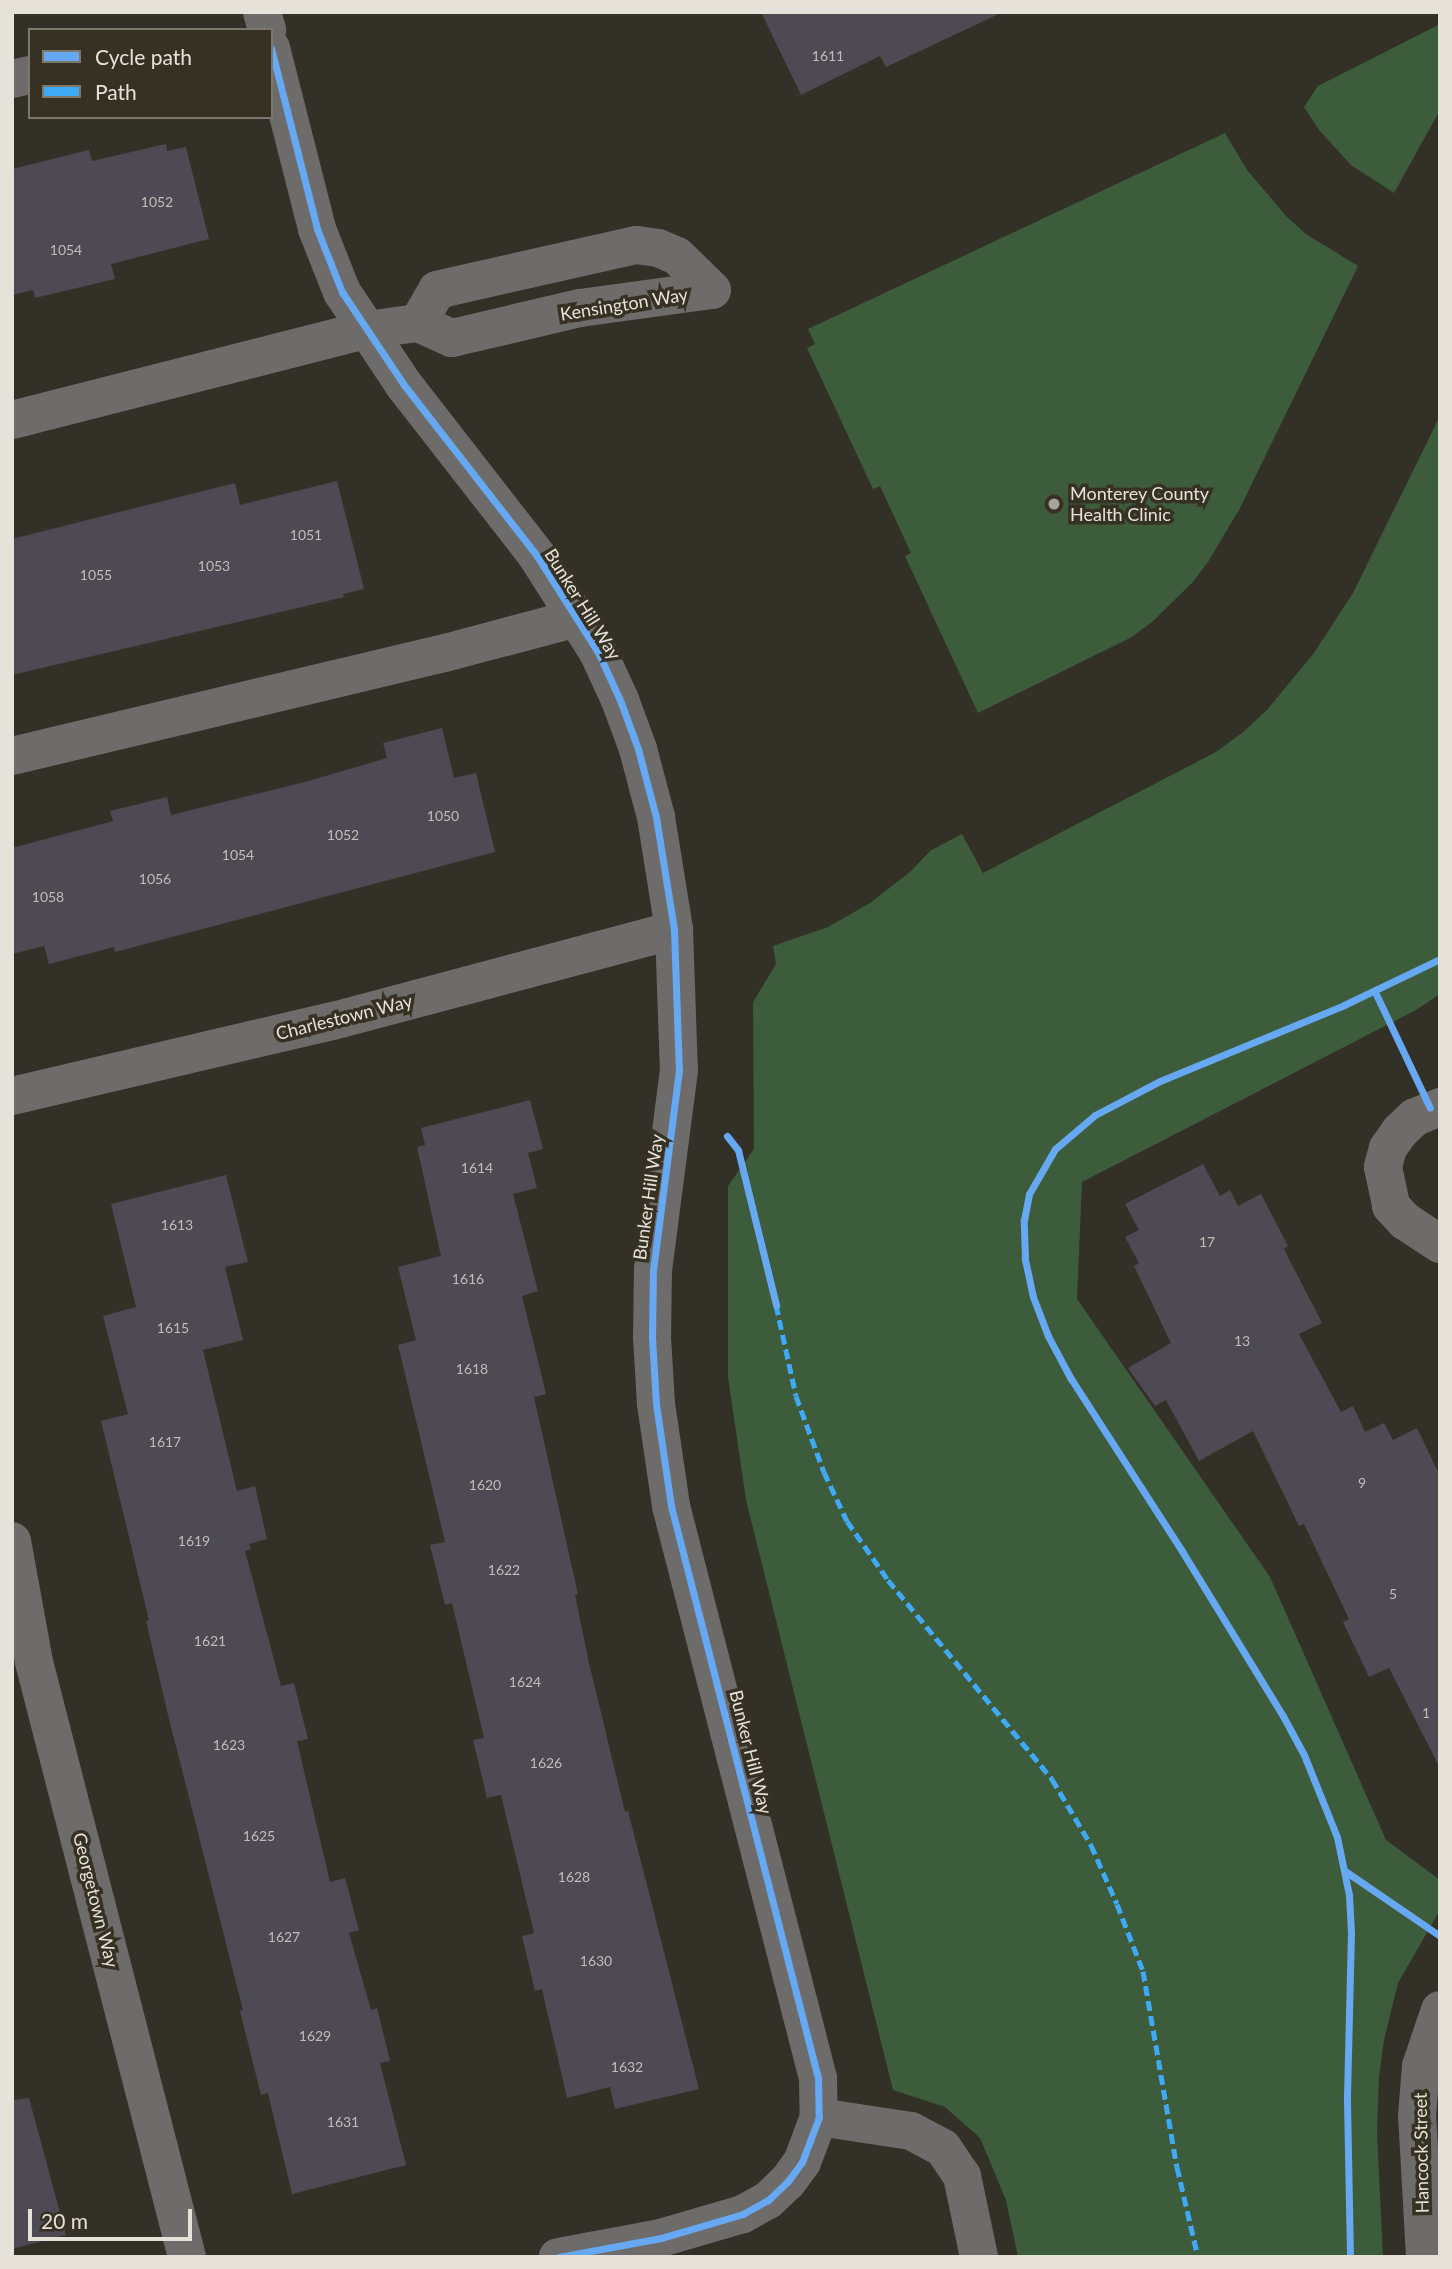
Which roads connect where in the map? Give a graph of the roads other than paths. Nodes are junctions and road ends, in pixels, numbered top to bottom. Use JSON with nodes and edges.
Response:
{"nodes":[{"id":1,"x":273,"y":56,"type":"edge"},
{"id":2,"x":418,"y":323,"type":"junction"},
{"id":3,"x":366,"y":330,"type":"junction"},
{"id":4,"x":12,"y":420,"type":"edge"},
{"id":5,"x":577,"y":618,"type":"junction"},
{"id":6,"x":12,"y":756,"type":"edge"},
{"id":7,"x":674,"y":930,"type":"junction"},
{"id":8,"x":12,"y":1096,"type":"edge"},
{"id":9,"x":1440,"y":1107,"type":"edge"},
{"id":10,"x":1440,"y":1244,"type":"edge"},
{"id":11,"x":12,"y":1541,"type":"edge"},
{"id":12,"x":1440,"y":2010,"type":"edge"},
{"id":13,"x":819,"y":2117,"type":"junction"},
{"id":14,"x":187,"y":2257,"type":"edge"},
{"id":15,"x":558,"y":2257,"type":"edge"},
{"id":16,"x":979,"y":2257,"type":"edge"},
{"id":17,"x":1425,"y":2257,"type":"edge"}],
"edges":[{"from":1,"to":3,"type":"street","name":"Bunker Hill Way"},
{"from":2,"to":2,"type":"street","name":"Kensington Way"},
{"from":2,"to":3,"type":"street"},
{"from":3,"to":4,"type":"street"},
{"from":3,"to":5,"type":"street","name":"Bunker Hill Way"},
{"from":5,"to":6,"type":"street"},
{"from":5,"to":7,"type":"street","name":"Bunker Hill Way"},
{"from":7,"to":8,"type":"street","name":"Charlestown Way"},
{"from":7,"to":13,"type":"street","name":"Bunker Hill Way"},
{"from":9,"to":10,"type":"street"},
{"from":11,"to":14,"type":"street","name":"Georgetown Way"},
{"from":12,"to":17,"type":"street","name":"Hancock Street"},
{"from":13,"to":15,"type":"street","name":"Bunker Hill Way"},
{"from":13,"to":16,"type":"street"}]}
